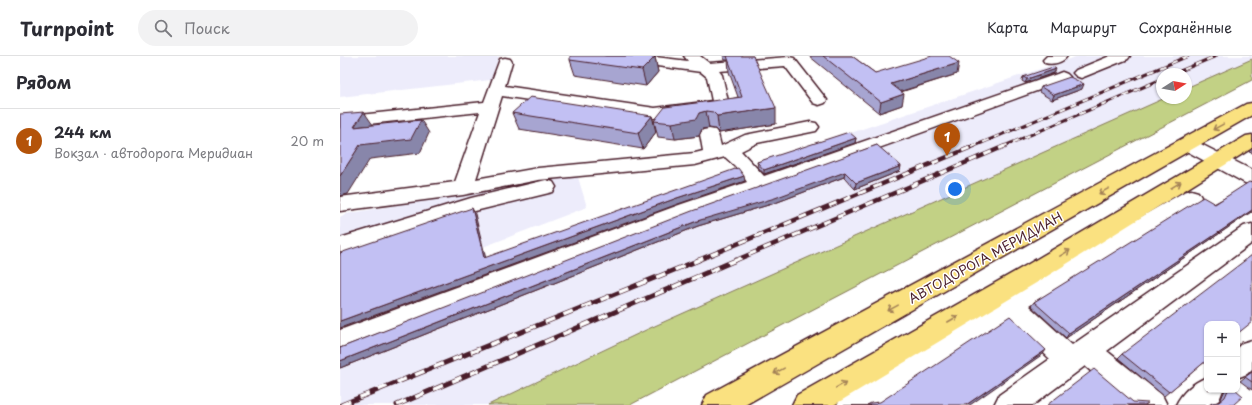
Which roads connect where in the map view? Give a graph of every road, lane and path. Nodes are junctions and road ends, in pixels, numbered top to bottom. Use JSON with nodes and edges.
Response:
{"nodes":[{"id":1,"x":613,"y":56,"type":"edge"},
{"id":2,"x":692,"y":56,"type":"edge"},
{"id":3,"x":1123,"y":56,"type":"edge"},
{"id":4,"x":505,"y":62,"type":"dead end"},
{"id":5,"x":706,"y":68,"type":"junction"},
{"id":6,"x":493,"y":98,"type":"junction"},
{"id":7,"x":819,"y":100,"type":"dead end"},
{"id":8,"x":1252,"y":108,"type":"edge"},
{"id":9,"x":395,"y":116,"type":"junction"},
{"id":10,"x":706,"y":120,"type":"junction"},
{"id":11,"x":340,"y":122,"type":"edge"},
{"id":12,"x":810,"y":127,"type":"dead end"},
{"id":13,"x":385,"y":133,"type":"edge"},
{"id":14,"x":1252,"y":140,"type":"edge"},
{"id":15,"x":1187,"y":144,"type":"junction"},
{"id":16,"x":721,"y":152,"type":"junction"},
{"id":17,"x":1217,"y":160,"type":"junction"},
{"id":18,"x":1252,"y":178,"type":"edge"},
{"id":19,"x":569,"y":181,"type":"dead end"},
{"id":20,"x":760,"y":185,"type":"junction"},
{"id":21,"x":463,"y":188,"type":"junction"},
{"id":22,"x":1191,"y":197,"type":"dead end"},
{"id":23,"x":340,"y":204,"type":"edge"},
{"id":24,"x":1252,"y":232,"type":"edge"},
{"id":25,"x":340,"y":246,"type":"edge"},
{"id":26,"x":1010,"y":305,"type":"junction"},
{"id":27,"x":340,"y":342,"type":"edge"},
{"id":28,"x":1252,"y":352,"type":"edge"},
{"id":29,"x":1079,"y":355,"type":"junction"},
{"id":30,"x":1240,"y":362,"type":"edge"},
{"id":31,"x":1205,"y":393,"type":"edge"},
{"id":32,"x":717,"y":405,"type":"edge"},
{"id":33,"x":807,"y":405,"type":"edge"},
{"id":34,"x":852,"y":405,"type":"edge"},
{"id":35,"x":1009,"y":405,"type":"edge"},
{"id":36,"x":1152,"y":405,"type":"edge"},
{"id":37,"x":1192,"y":405,"type":"edge"}],
"edges":[{"from":1,"to":5,"type":"street"},
{"from":2,"to":5,"type":"street"},
{"from":3,"to":20,"type":"street"},
{"from":4,"to":6,"type":"street"},
{"from":5,"to":7,"type":"street"},
{"from":5,"to":10,"type":"street"},
{"from":6,"to":9,"type":"street"},
{"from":6,"to":10,"type":"street"},
{"from":6,"to":21,"type":"street"},
{"from":8,"to":15,"type":"main road","name":"АВТОДОРОГА МЕРИДИАН","one_way":true},
{"from":9,"to":11,"type":"street"},
{"from":9,"to":13,"type":"street"},
{"from":10,"to":16,"type":"street"},
{"from":12,"to":16,"type":"street"},
{"from":14,"to":17,"type":"main road"},
{"from":15,"to":17,"type":"street"},
{"from":15,"to":32,"type":"main road","name":"АВТОДОРОГА МЕРИДИАН","one_way":true},
{"from":16,"to":20,"type":"street"},
{"from":16,"to":21,"type":"street"},
{"from":17,"to":18,"type":"street"},
{"from":33,"to":17,"type":"main road","one_way":true},
{"from":19,"to":25,"type":"street"},
{"from":20,"to":27,"type":"street"},
{"from":21,"to":23,"type":"street"},
{"from":22,"to":26,"type":"street"},
{"from":24,"to":29,"type":"street"},
{"from":26,"to":29,"type":"street"},
{"from":26,"to":34,"type":"street"},
{"from":28,"to":30,"type":"street"},
{"from":29,"to":35,"type":"street"},
{"from":29,"to":36,"type":"street"},
{"from":31,"to":37,"type":"street"}]}
